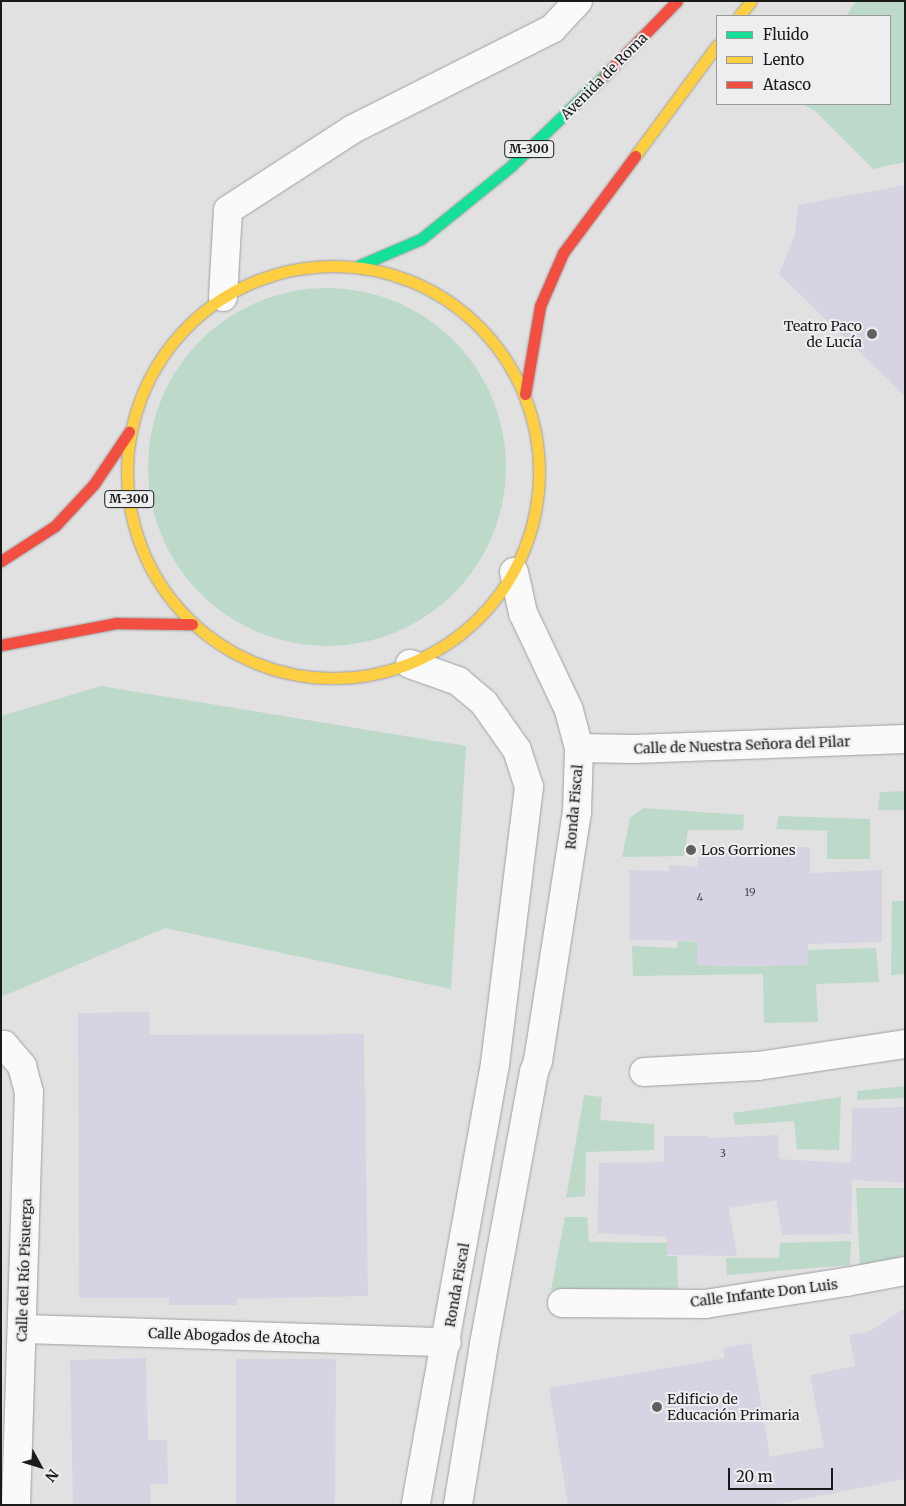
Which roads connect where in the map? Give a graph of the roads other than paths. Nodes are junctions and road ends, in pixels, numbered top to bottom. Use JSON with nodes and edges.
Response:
{"nodes":[{"id":1,"x":578,"y":1,"type":"edge"},
{"id":2,"x":677,"y":1,"type":"edge"},
{"id":3,"x":750,"y":1,"type":"edge"},
{"id":4,"x":740,"y":15,"type":"edge"},
{"id":5,"x":716,"y":46,"type":"edge"},
{"id":6,"x":358,"y":266,"type":"junction"},
{"id":7,"x":223,"y":297,"type":"junction"},
{"id":8,"x":525,"y":394,"type":"junction"},
{"id":9,"x":130,"y":431,"type":"junction"},
{"id":10,"x":1,"y":561,"type":"edge"},
{"id":11,"x":514,"y":572,"type":"junction"},
{"id":12,"x":192,"y":624,"type":"junction"},
{"id":13,"x":1,"y":645,"type":"edge"},
{"id":14,"x":410,"y":664,"type":"junction"},
{"id":15,"x":905,"y":739,"type":"edge"},
{"id":16,"x":580,"y":748,"type":"junction"},
{"id":17,"x":905,"y":1044,"type":"edge"},
{"id":18,"x":1,"y":1045,"type":"edge"},
{"id":19,"x":496,"y":1056,"type":"junction"},
{"id":20,"x":536,"y":1062,"type":"junction"},
{"id":21,"x":644,"y":1072,"type":"dead end"},
{"id":22,"x":905,"y":1271,"type":"edge"},
{"id":23,"x":562,"y":1303,"type":"dead end"},
{"id":24,"x":22,"y":1330,"type":"junction"},
{"id":25,"x":447,"y":1342,"type":"junction"},
{"id":26,"x":16,"y":1505,"type":"edge"},
{"id":27,"x":416,"y":1505,"type":"edge"},
{"id":28,"x":458,"y":1505,"type":"edge"}],
"edges":[{"from":1,"to":7,"type":"street"},
{"from":2,"to":6,"type":"main road","name":"Avenida de Roma","number":"M-300"},
{"from":3,"to":4,"type":"main road"},
{"from":5,"to":8,"type":"main road","number":"M-300"},
{"from":6,"to":7,"type":"main road","number":"M-300"},
{"from":6,"to":8,"type":"main road","number":"M-300"},
{"from":7,"to":9,"type":"main road","number":"M-300"},
{"from":8,"to":11,"type":"main road","number":"M-300"},
{"from":9,"to":10,"type":"main road","number":"M-300"},
{"from":9,"to":12,"type":"main road","number":"M-300"},
{"from":11,"to":14,"type":"main road","number":"M-300"},
{"from":11,"to":16,"type":"street","name":"Ronda Fiscal"},
{"from":12,"to":13,"type":"main road"},
{"from":12,"to":14,"type":"main road","number":"M-300"},
{"from":14,"to":19,"type":"street","name":"Ronda Fiscal"},
{"from":15,"to":16,"type":"street","name":"Calle de Nuestra Señora del Pilar"},
{"from":16,"to":20,"type":"street","name":"Ronda Fiscal"},
{"from":17,"to":21,"type":"street"},
{"from":18,"to":24,"type":"street","name":"Calle del Río Pisuerga"},
{"from":19,"to":20,"type":"street"},
{"from":19,"to":20,"type":"street"},
{"from":19,"to":25,"type":"street","name":"Ronda Fiscal"},
{"from":20,"to":28,"type":"street","name":"Ronda Fiscal"},
{"from":22,"to":23,"type":"street","name":"Calle Infante Don Luis"},
{"from":24,"to":25,"type":"street","name":"Calle Abogados de Atocha"},
{"from":24,"to":26,"type":"street","name":"Calle del Río Pisuerga"},
{"from":25,"to":27,"type":"street","name":"Ronda Fiscal"}]}
